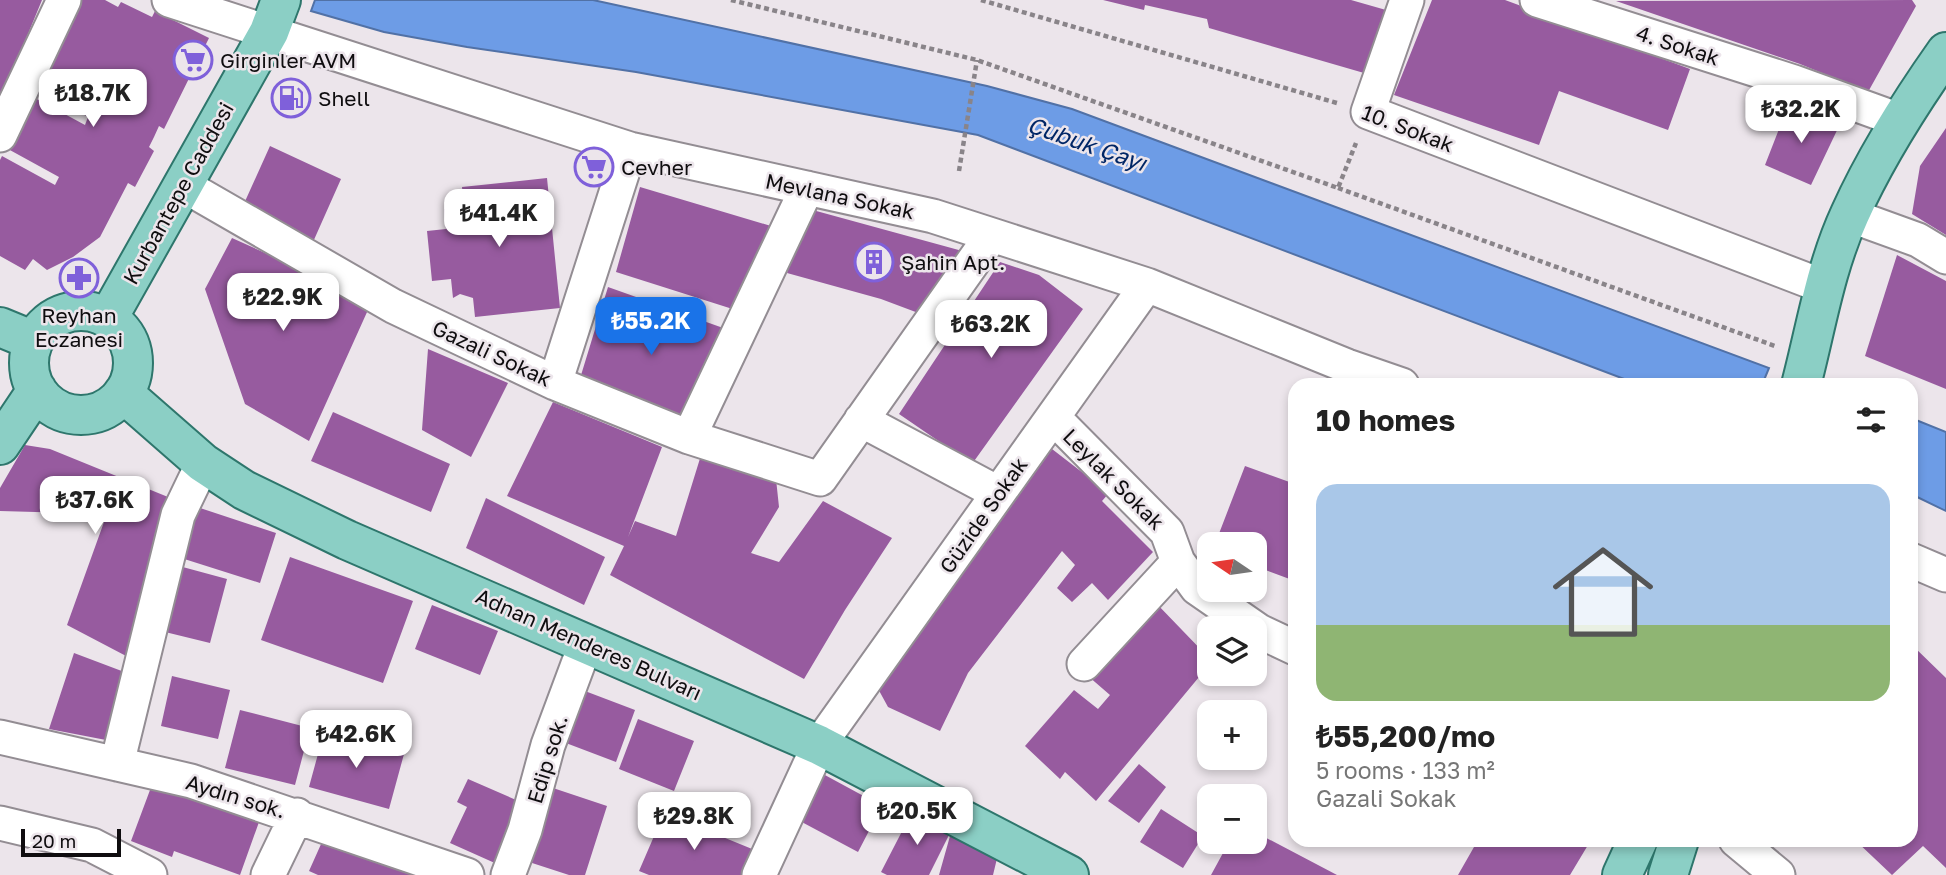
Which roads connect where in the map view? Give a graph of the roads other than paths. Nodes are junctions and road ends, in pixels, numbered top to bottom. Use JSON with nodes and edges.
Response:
{"nodes":[{"id":1,"x":64,"y":0,"type":"edge"},
{"id":2,"x":169,"y":0,"type":"edge"},
{"id":3,"x":1537,"y":0,"type":"edge"},
{"id":4,"x":1398,"y":2,"type":"edge"},
{"id":5,"x":275,"y":16,"type":"edge"},
{"id":6,"x":1946,"y":52,"type":"edge"},
{"id":7,"x":1899,"y":120,"type":"junction"},
{"id":8,"x":0,"y":135,"type":"edge"},
{"id":9,"x":630,"y":149,"type":"junction"},
{"id":10,"x":183,"y":185,"type":"junction"},
{"id":11,"x":807,"y":188,"type":"junction"},
{"id":12,"x":1849,"y":215,"type":"junction"},
{"id":13,"x":992,"y":235,"type":"junction"},
{"id":14,"x":1946,"y":257,"type":"edge"},
{"id":15,"x":1147,"y":285,"type":"junction"},
{"id":16,"x":1825,"y":287,"type":"junction"},
{"id":17,"x":108,"y":318,"type":"junction"},
{"id":18,"x":17,"y":334,"type":"edge"},
{"id":19,"x":1804,"y":371,"type":"edge"},
{"id":20,"x":1382,"y":378,"type":"edge"},
{"id":21,"x":555,"y":383,"type":"junction"},
{"id":22,"x":37,"y":390,"type":"junction"},
{"id":23,"x":123,"y":393,"type":"junction"},
{"id":24,"x":1053,"y":417,"type":"junction"},
{"id":25,"x":862,"y":420,"type":"junction"},
{"id":26,"x":689,"y":437,"type":"junction"},
{"id":27,"x":0,"y":445,"type":"edge"},
{"id":28,"x":203,"y":463,"type":"junction"},
{"id":29,"x":998,"y":494,"type":"junction"},
{"id":30,"x":1178,"y":562,"type":"junction"},
{"id":31,"x":1918,"y":563,"type":"edge"},
{"id":32,"x":1946,"y":575,"type":"edge"},
{"id":33,"x":586,"y":643,"type":"junction"},
{"id":34,"x":1288,"y":645,"type":"edge"},
{"id":35,"x":1084,"y":664,"type":"dead end"},
{"id":36,"x":0,"y":737,"type":"edge"},
{"id":37,"x":819,"y":745,"type":"junction"},
{"id":38,"x":117,"y":764,"type":"junction"},
{"id":39,"x":297,"y":815,"type":"junction"},
{"id":40,"x":0,"y":823,"type":"edge"},
{"id":41,"x":1635,"y":847,"type":"edge"},
{"id":42,"x":1677,"y":847,"type":"edge"},
{"id":43,"x":1745,"y":847,"type":"edge"},
{"id":44,"x":150,"y":875,"type":"edge"},
{"id":45,"x":268,"y":875,"type":"edge"},
{"id":46,"x":467,"y":875,"type":"edge"},
{"id":47,"x":508,"y":875,"type":"edge"},
{"id":48,"x":759,"y":875,"type":"edge"},
{"id":49,"x":1069,"y":875,"type":"edge"},
{"id":50,"x":1622,"y":875,"type":"edge"},
{"id":51,"x":1668,"y":875,"type":"edge"},
{"id":52,"x":1778,"y":875,"type":"edge"}],
"edges":[{"from":1,"to":8,"type":"street"},
{"from":2,"to":5,"type":"street","name":"Mevlana Sokak"},
{"from":3,"to":7,"type":"street","name":"4. Sokak"},
{"from":4,"to":16,"type":"street","name":"10. Sokak"},
{"from":5,"to":9,"type":"street","name":"Mevlana Sokak"},
{"from":5,"to":10,"type":"main road","name":"Kurbantepe Caddesi"},
{"from":6,"to":7,"type":"main road"},
{"from":7,"to":12,"type":"main road"},
{"from":9,"to":11,"type":"street","name":"Mevlana Sokak"},
{"from":9,"to":21,"type":"street"},
{"from":10,"to":17,"type":"main road","name":"Kurbantepe Caddesi"},
{"from":10,"to":21,"type":"street","name":"Gazali Sokak"},
{"from":11,"to":13,"type":"street","name":"Mevlana Sokak"},
{"from":11,"to":26,"type":"street"},
{"from":12,"to":14,"type":"street"},
{"from":12,"to":16,"type":"main road"},
{"from":13,"to":15,"type":"street","name":"Mevlana Sokak"},
{"from":13,"to":25,"type":"street"},
{"from":15,"to":20,"type":"street","name":"Mevlana Sokak"},
{"from":15,"to":24,"type":"street","name":"Güzide Sokak"},
{"from":16,"to":19,"type":"main road"},
{"from":17,"to":18,"type":"main road"},
{"from":17,"to":23,"type":"main road"},
{"from":18,"to":22,"type":"main road"},
{"from":21,"to":26,"type":"street","name":"Gazali Sokak"},
{"from":22,"to":23,"type":"main road"},
{"from":22,"to":27,"type":"main road"},
{"from":23,"to":28,"type":"main road","name":"Adnan Menderes Bulvarı"},
{"from":24,"to":29,"type":"street","name":"Güzide Sokak"},
{"from":24,"to":30,"type":"street","name":"Leylak Sokak"},
{"from":25,"to":26,"type":"street","name":"Gazali Sokak"},
{"from":25,"to":29,"type":"street"},
{"from":28,"to":33,"type":"main road","name":"Adnan Menderes Bulvarı"},
{"from":28,"to":38,"type":"street"},
{"from":29,"to":37,"type":"street","name":"Güzide Sokak"},
{"from":30,"to":34,"type":"street","name":"Leylak Sokak"},
{"from":30,"to":35,"type":"street"},
{"from":31,"to":32,"type":"street"},
{"from":33,"to":37,"type":"main road","name":"Adnan Menderes Bulvarı"},
{"from":33,"to":47,"type":"street","name":"Edip sok."},
{"from":36,"to":38,"type":"street","name":"Aydın sok."},
{"from":37,"to":48,"type":"street","name":"Güzide Sokak"},
{"from":37,"to":49,"type":"main road","name":"Adnan Menderes Bulvarı"},
{"from":38,"to":39,"type":"street","name":"Aydın sok."},
{"from":39,"to":45,"type":"street"},
{"from":39,"to":46,"type":"street","name":"Aydın sok."},
{"from":40,"to":44,"type":"street"},
{"from":41,"to":50,"type":"main road"},
{"from":42,"to":51,"type":"main road"},
{"from":43,"to":52,"type":"street"}]}
